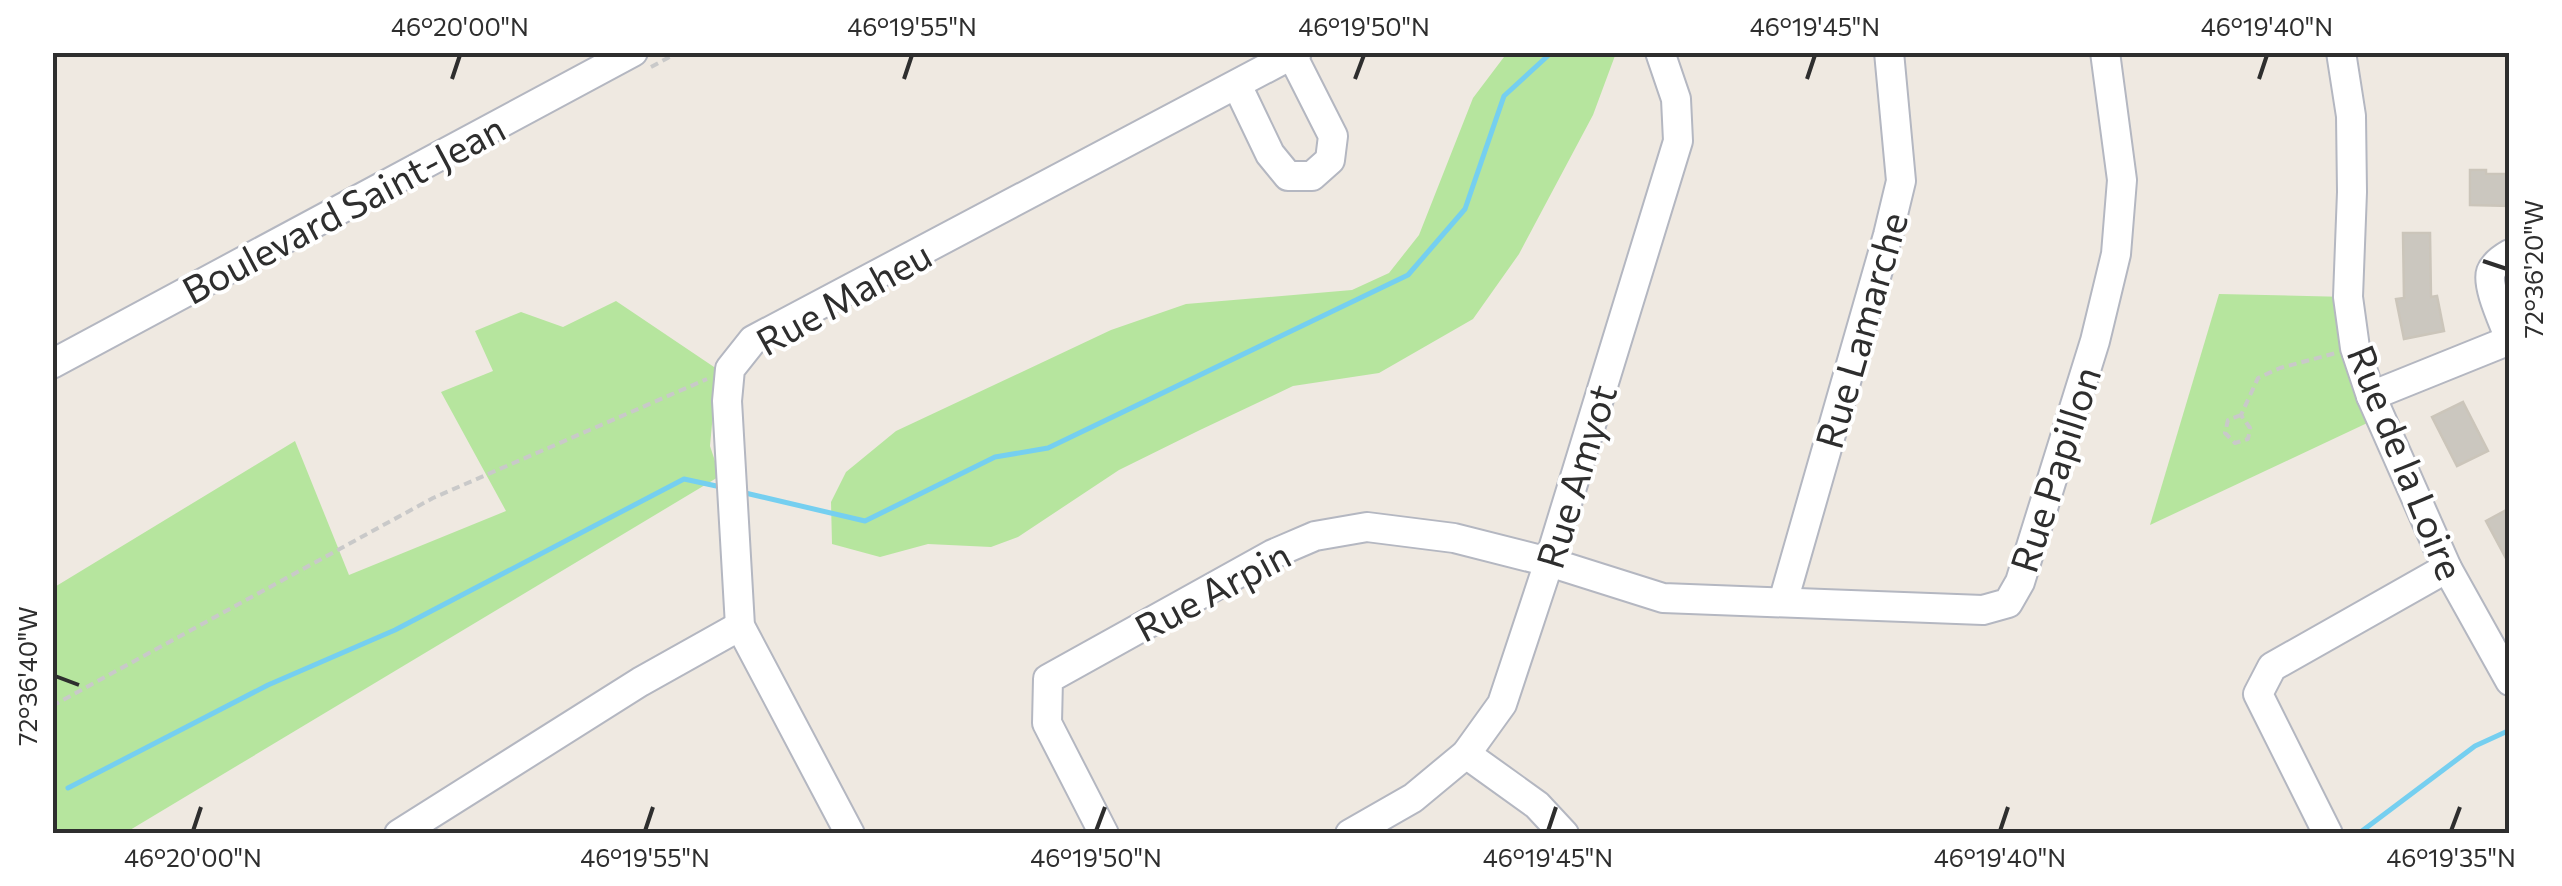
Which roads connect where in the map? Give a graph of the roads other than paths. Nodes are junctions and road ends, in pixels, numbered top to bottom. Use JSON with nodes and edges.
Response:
{"nodes":[{"id":1,"x":633,"y":52,"type":"edge"},
{"id":2,"x":1890,"y":52,"type":"edge"},
{"id":3,"x":2104,"y":52,"type":"edge"},
{"id":4,"x":2341,"y":52,"type":"edge"},
{"id":5,"x":1661,"y":53,"type":"edge"},
{"id":6,"x":1295,"y":54,"type":"edge"},
{"id":7,"x":1237,"y":85,"type":"junction"},
{"id":8,"x":2510,"y":254,"type":"edge"},
{"id":9,"x":2510,"y":340,"type":"edge"},
{"id":10,"x":52,"y":364,"type":"edge"},
{"id":11,"x":2371,"y":396,"type":"junction"},
{"id":12,"x":1549,"y":562,"type":"junction"},
{"id":13,"x":2447,"y":568,"type":"junction"},
{"id":14,"x":1783,"y":602,"type":"junction"},
{"id":15,"x":740,"y":626,"type":"junction"},
{"id":16,"x":2510,"y":681,"type":"edge"},
{"id":17,"x":1466,"y":754,"type":"junction"},
{"id":18,"x":399,"y":834,"type":"edge"},
{"id":19,"x":850,"y":834,"type":"edge"},
{"id":20,"x":1104,"y":834,"type":"edge"},
{"id":21,"x":1350,"y":834,"type":"edge"},
{"id":22,"x":1564,"y":834,"type":"edge"},
{"id":23,"x":2328,"y":834,"type":"edge"}],
"edges":[{"from":1,"to":10,"type":"street","name":"Boulevard Saint-Jean"},
{"from":2,"to":14,"type":"street","name":"Rue Lamarche"},
{"from":3,"to":14,"type":"street","name":"Rue Papillon"},
{"from":4,"to":11,"type":"street","name":"Rue de la Loire"},
{"from":5,"to":12,"type":"street","name":"Rue Amyot"},
{"from":6,"to":7,"type":"street","name":"Rue Maheu"},
{"from":6,"to":7,"type":"street","name":"Rue Maheu"},
{"from":7,"to":15,"type":"street","name":"Rue Maheu"},
{"from":8,"to":9,"type":"street"},
{"from":9,"to":11,"type":"street"},
{"from":11,"to":13,"type":"street","name":"Rue de la Loire"},
{"from":12,"to":14,"type":"street","name":"Rue Papillon"},
{"from":12,"to":17,"type":"street","name":"Rue Amyot"},
{"from":12,"to":20,"type":"street","name":"Rue Arpin"},
{"from":13,"to":16,"type":"street","name":"Rue de la Loire"},
{"from":13,"to":23,"type":"street"},
{"from":15,"to":18,"type":"street"},
{"from":15,"to":19,"type":"street","name":"Rue Maheu"},
{"from":17,"to":21,"type":"street","name":"Rue Amyot"},
{"from":17,"to":22,"type":"street"}]}
